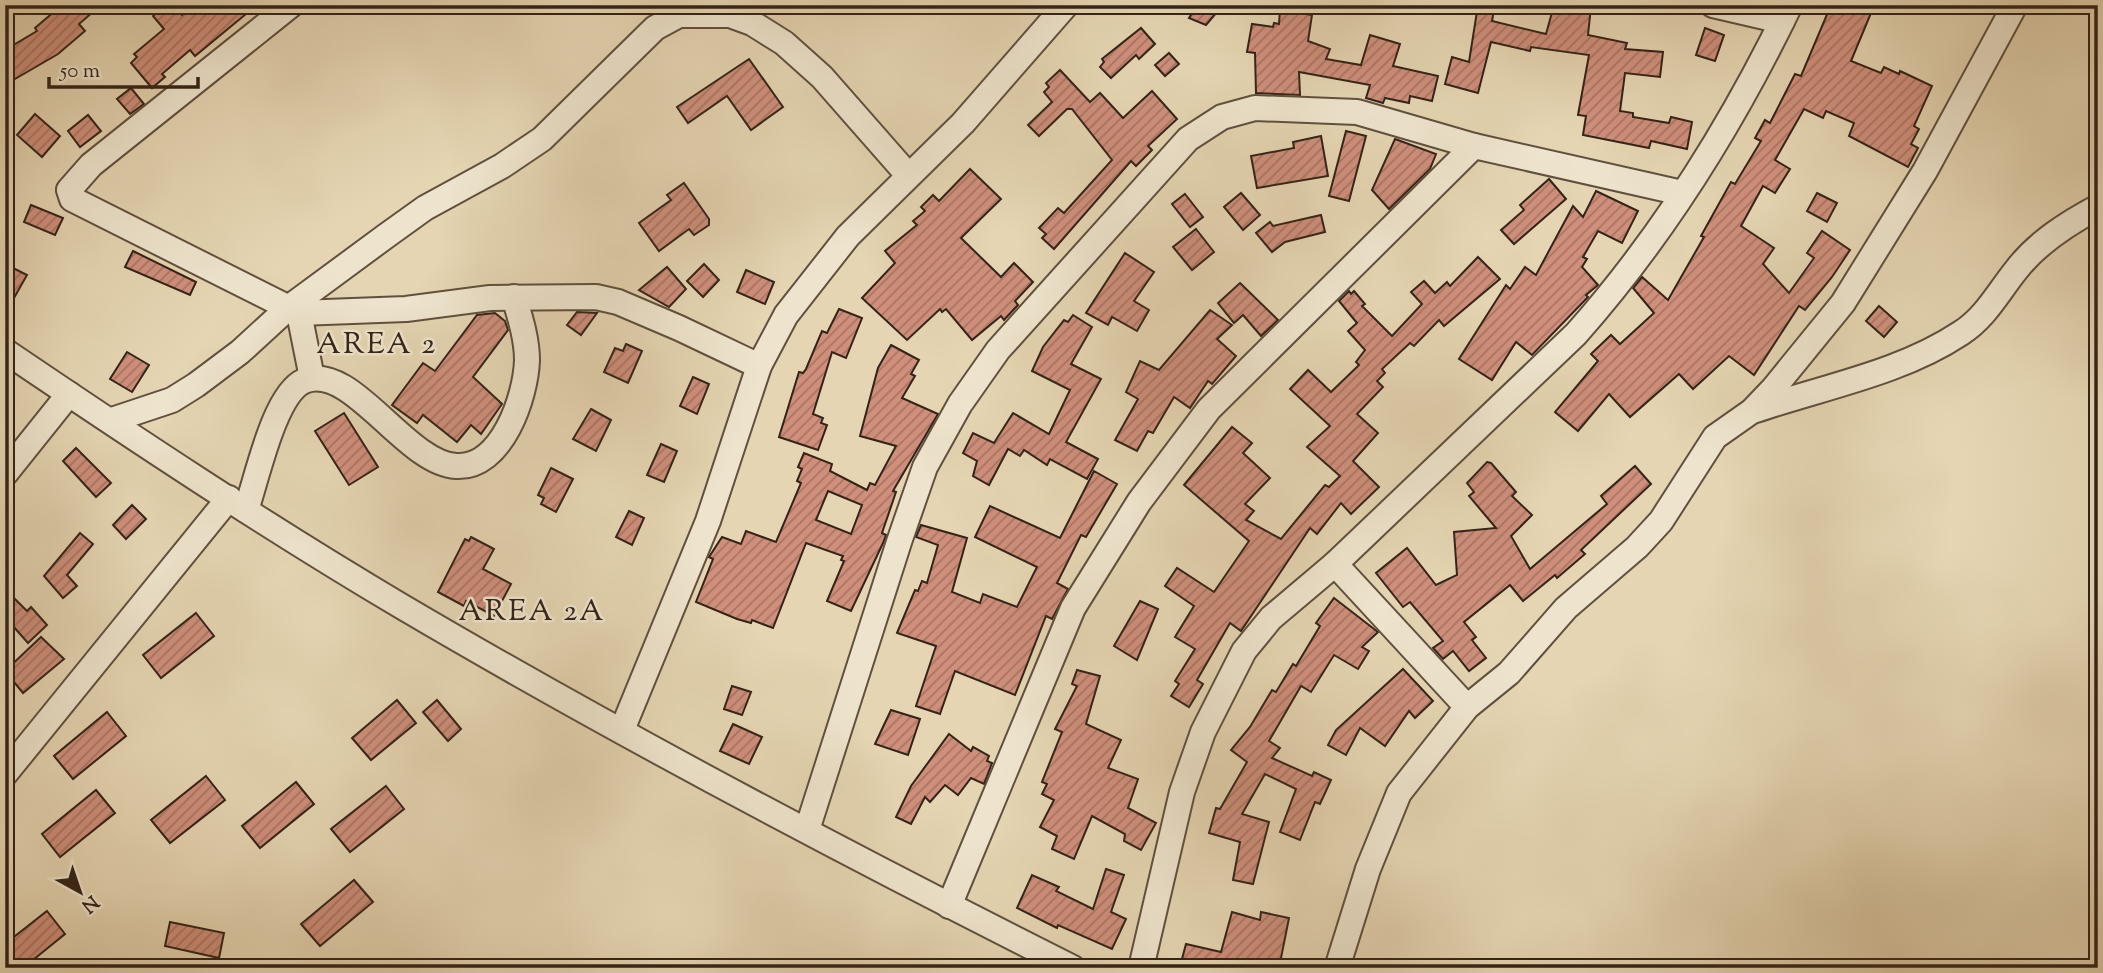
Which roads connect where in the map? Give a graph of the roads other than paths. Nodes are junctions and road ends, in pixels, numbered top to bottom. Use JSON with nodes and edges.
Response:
{"nodes":[{"id":1,"x":291,"y":5,"type":"edge"},
{"id":2,"x":1066,"y":5,"type":"edge"},
{"id":3,"x":1713,"y":5,"type":"edge"},
{"id":4,"x":2015,"y":5,"type":"edge"},
{"id":5,"x":1786,"y":13,"type":"edge"},
{"id":6,"x":1474,"y":146,"type":"junction"},
{"id":7,"x":908,"y":175,"type":"junction"},
{"id":8,"x":1682,"y":193,"type":"junction"},
{"id":9,"x":2098,"y":207,"type":"edge"},
{"id":10,"x":514,"y":297,"type":"junction"},
{"id":11,"x":293,"y":311,"type":"junction"},
{"id":12,"x":5,"y":351,"type":"edge"},
{"id":13,"x":760,"y":366,"type":"junction"},
{"id":14,"x":312,"y":378,"type":"junction"},
{"id":15,"x":69,"y":394,"type":"junction"},
{"id":16,"x":1752,"y":411,"type":"junction"},
{"id":17,"x":112,"y":420,"type":"junction"},
{"id":18,"x":5,"y":474,"type":"edge"},
{"id":19,"x":238,"y":504,"type":"junction"},
{"id":20,"x":1335,"y":564,"type":"junction"},
{"id":21,"x":1467,"y":707,"type":"junction"},
{"id":22,"x":622,"y":730,"type":"junction"},
{"id":23,"x":5,"y":774,"type":"edge"},
{"id":24,"x":807,"y":830,"type":"junction"},
{"id":25,"x":949,"y":906,"type":"junction"},
{"id":26,"x":1073,"y":968,"type":"edge"},
{"id":27,"x":1142,"y":968,"type":"edge"},
{"id":28,"x":1337,"y":968,"type":"edge"}],
"edges":[{"from":1,"to":11,"type":"street"},
{"from":2,"to":7,"type":"street"},
{"from":3,"to":5,"type":"street"},
{"from":4,"to":16,"type":"street"},
{"from":5,"to":8,"type":"street"},
{"from":6,"to":8,"type":"street"},
{"from":6,"to":24,"type":"street"},
{"from":6,"to":25,"type":"street"},
{"from":7,"to":11,"type":"street"},
{"from":7,"to":13,"type":"street"},
{"from":8,"to":20,"type":"street"},
{"from":9,"to":16,"type":"street"},
{"from":10,"to":11,"type":"street"},
{"from":10,"to":13,"type":"street"},
{"from":10,"to":14,"type":"street"},
{"from":11,"to":14,"type":"street"},
{"from":11,"to":17,"type":"street"},
{"from":12,"to":15,"type":"street"},
{"from":13,"to":22,"type":"street"},
{"from":14,"to":19,"type":"street"},
{"from":15,"to":17,"type":"street"},
{"from":15,"to":18,"type":"street"},
{"from":16,"to":21,"type":"street"},
{"from":17,"to":19,"type":"street"},
{"from":19,"to":22,"type":"street"},
{"from":19,"to":23,"type":"street"},
{"from":20,"to":21,"type":"street"},
{"from":20,"to":27,"type":"street"},
{"from":21,"to":28,"type":"street"},
{"from":22,"to":24,"type":"street"},
{"from":24,"to":25,"type":"street"},
{"from":25,"to":26,"type":"street"}]}
